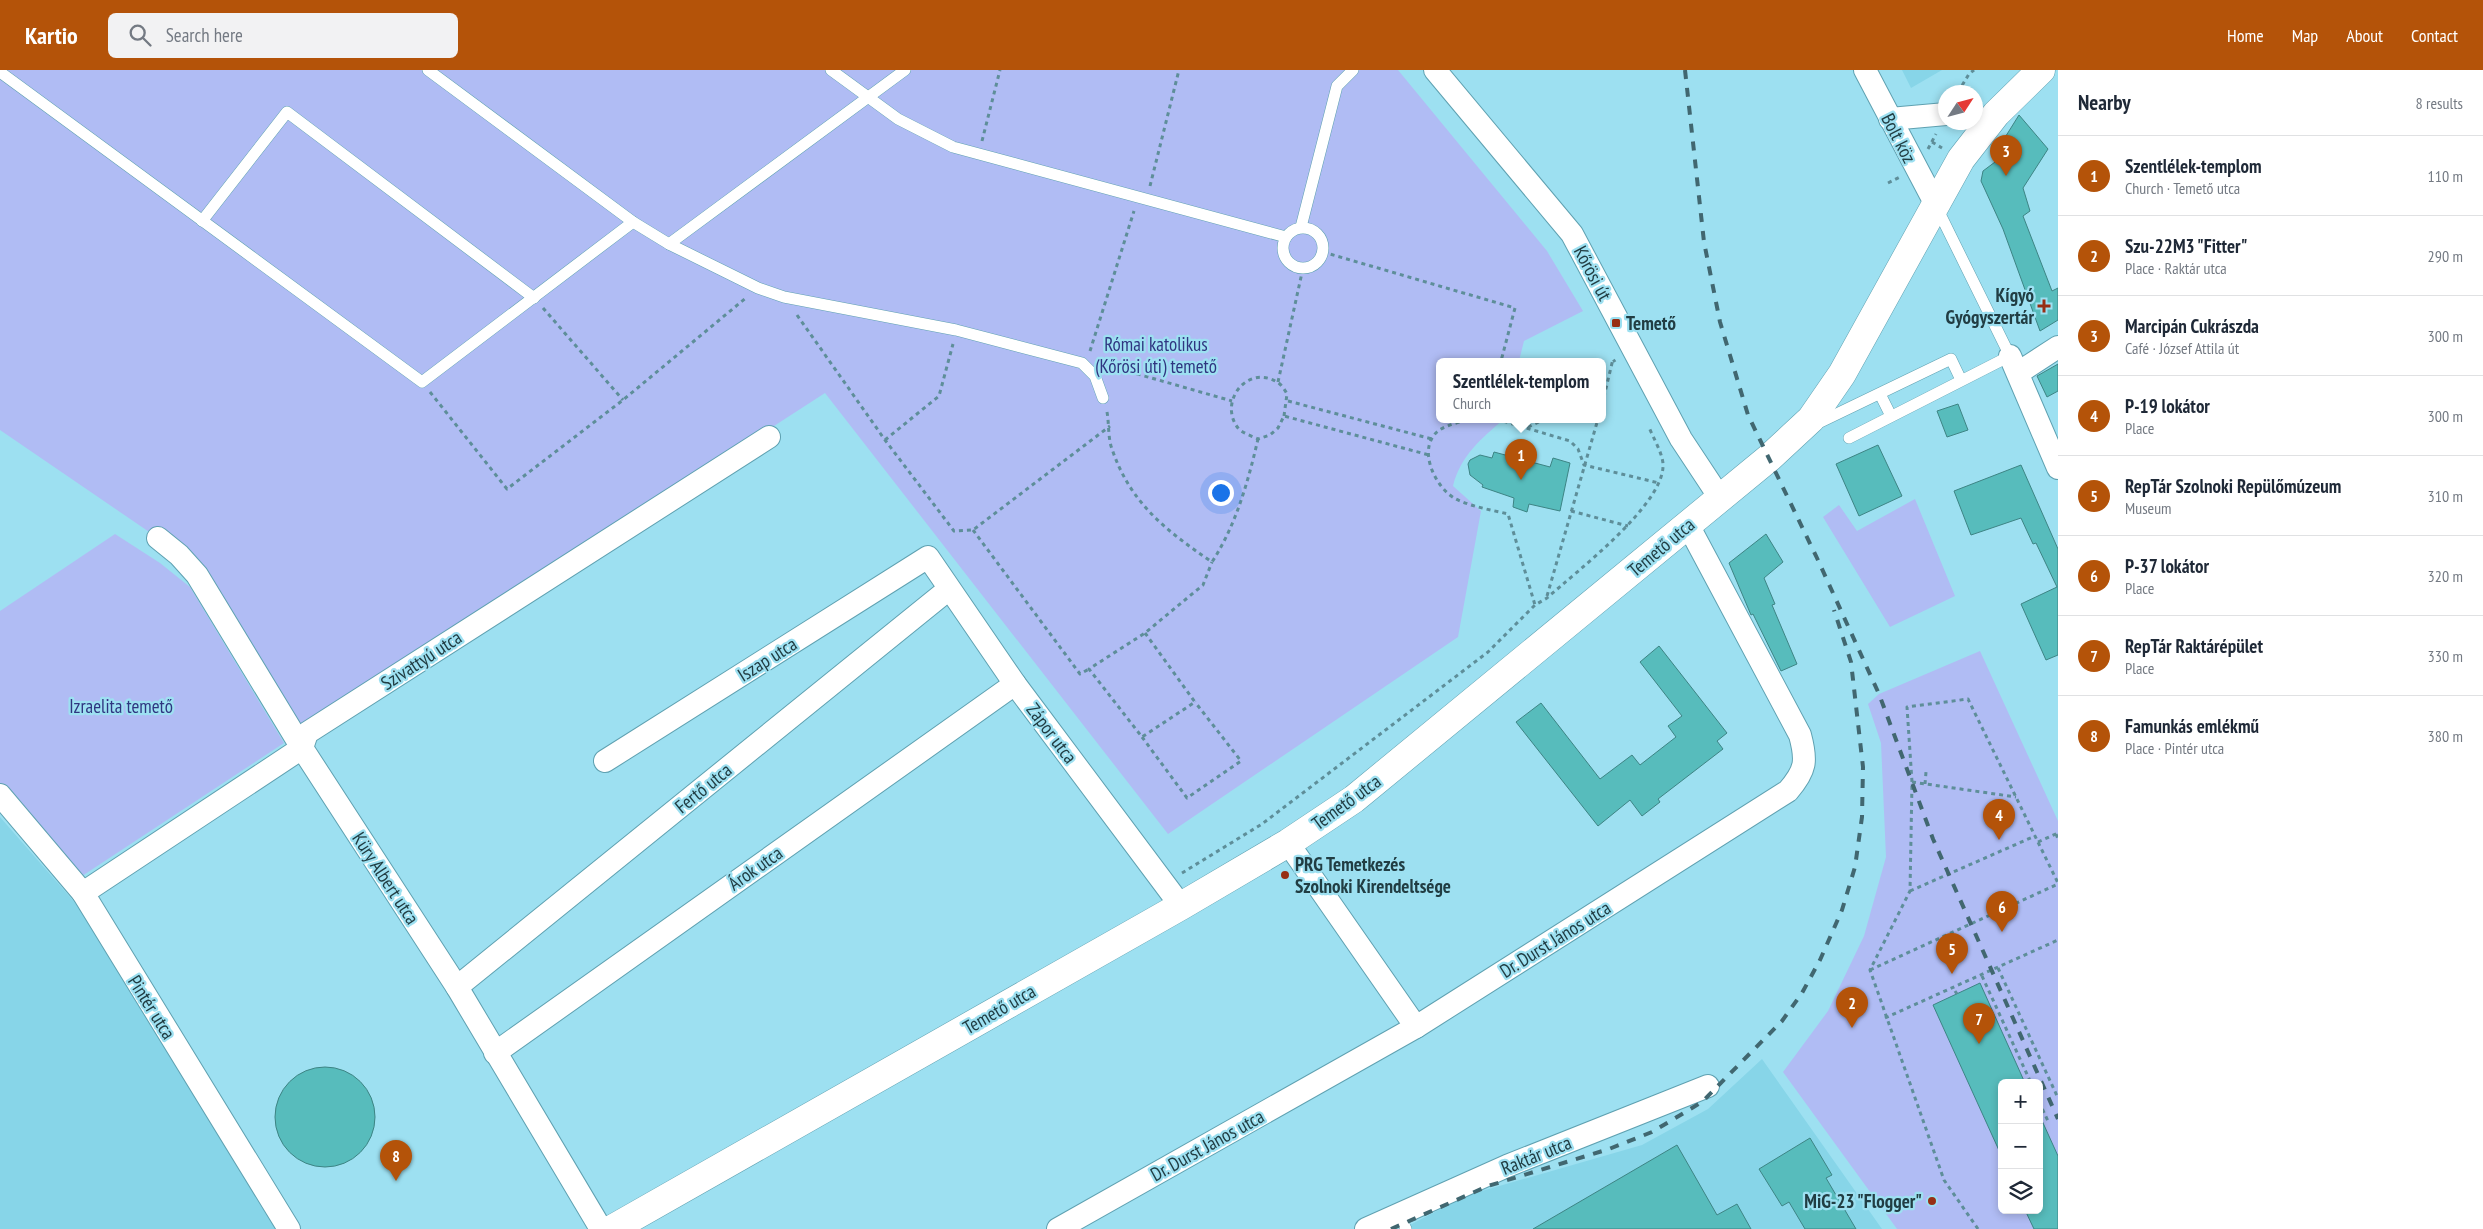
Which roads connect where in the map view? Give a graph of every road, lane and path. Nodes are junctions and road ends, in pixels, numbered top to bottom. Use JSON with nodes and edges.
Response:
{"nodes":[{"id":1,"x":428,"y":70,"type":"edge"},
{"id":2,"x":831,"y":70,"type":"edge"},
{"id":3,"x":905,"y":70,"type":"edge"},
{"id":4,"x":1000,"y":70,"type":"edge"},
{"id":5,"x":1179,"y":70,"type":"edge"},
{"id":6,"x":1354,"y":70,"type":"edge"},
{"id":7,"x":1435,"y":70,"type":"edge"},
{"id":8,"x":1865,"y":70,"type":"edge"},
{"id":9,"x":1974,"y":70,"type":"edge"},
{"id":10,"x":2041,"y":70,"type":"edge"},
{"id":11,"x":0,"y":72,"type":"edge"},
{"id":12,"x":1962,"y":85,"type":"edge"},
{"id":13,"x":868,"y":98,"type":"junction"},
{"id":14,"x":1938,"y":115,"type":"edge"},
{"id":15,"x":1986,"y":116,"type":"edge"},
{"id":16,"x":1890,"y":119,"type":"junction"},
{"id":17,"x":1938,"y":129,"type":"edge"},
{"id":18,"x":979,"y":154,"type":"junction"},
{"id":19,"x":1915,"y":169,"type":"junction"},
{"id":20,"x":1143,"y":198,"type":"junction"},
{"id":21,"x":1936,"y":205,"type":"junction"},
{"id":22,"x":202,"y":221,"type":"junction"},
{"id":23,"x":632,"y":222,"type":"junction"},
{"id":24,"x":1301,"y":227,"type":"junction"},
{"id":25,"x":1286,"y":237,"type":"junction"},
{"id":26,"x":669,"y":244,"type":"junction"},
{"id":27,"x":1323,"y":252,"type":"junction"},
{"id":28,"x":1303,"y":268,"type":"junction"},
{"id":29,"x":758,"y":288,"type":"junction"},
{"id":30,"x":784,"y":297,"type":"junction"},
{"id":31,"x":534,"y":298,"type":"junction"},
{"id":32,"x":956,"y":330,"type":"junction"},
{"id":33,"x":2058,"y":348,"type":"edge"},
{"id":34,"x":1502,"y":358,"type":"edge"},
{"id":35,"x":1068,"y":360,"type":"junction"},
{"id":36,"x":1105,"y":364,"type":"dead end"},
{"id":37,"x":2014,"y":364,"type":"junction"},
{"id":38,"x":1618,"y":367,"type":"dead end"},
{"id":39,"x":1961,"y":380,"type":"junction"},
{"id":40,"x":422,"y":382,"type":"junction"},
{"id":41,"x":1278,"y":382,"type":"junction"},
{"id":42,"x":1607,"y":390,"type":"joint"},
{"id":43,"x":1606,"y":393,"type":"edge"},
{"id":44,"x":1880,"y":394,"type":"junction"},
{"id":45,"x":1103,"y":398,"type":"joint"},
{"id":46,"x":623,"y":400,"type":"junction"},
{"id":47,"x":1288,"y":400,"type":"junction"},
{"id":48,"x":1232,"y":401,"type":"junction"},
{"id":49,"x":1284,"y":416,"type":"junction"},
{"id":50,"x":1891,"y":416,"type":"junction"},
{"id":51,"x":1462,"y":423,"type":"edge"},
{"id":52,"x":1512,"y":423,"type":"edge"},
{"id":53,"x":1536,"y":423,"type":"edge"},
{"id":54,"x":1597,"y":423,"type":"edge"},
{"id":55,"x":1649,"y":425,"type":"dead end"},
{"id":56,"x":1110,"y":426,"type":"junction"},
{"id":57,"x":1528,"y":427,"type":"junction"},
{"id":58,"x":1797,"y":433,"type":"junction"},
{"id":59,"x":769,"y":437,"type":"dead end"},
{"id":60,"x":1849,"y":438,"type":"dead end"},
{"id":61,"x":1258,"y":439,"type":"junction"},
{"id":62,"x":1432,"y":439,"type":"junction"},
{"id":63,"x":884,"y":440,"type":"junction"},
{"id":64,"x":1429,"y":455,"type":"junction"},
{"id":65,"x":1584,"y":465,"type":"junction"},
{"id":66,"x":2058,"y":468,"type":"edge"},
{"id":67,"x":1659,"y":483,"type":"junction"},
{"id":68,"x":1720,"y":498,"type":"junction"},
{"id":69,"x":1571,"y":511,"type":"junction"},
{"id":70,"x":1628,"y":526,"type":"junction"},
{"id":71,"x":1688,"y":526,"type":"junction"},
{"id":72,"x":973,"y":530,"type":"junction"},
{"id":73,"x":158,"y":538,"type":"dead end"},
{"id":74,"x":928,"y":557,"type":"joint"},
{"id":75,"x":1212,"y":562,"type":"junction"},
{"id":76,"x":949,"y":589,"type":"junction"},
{"id":77,"x":1547,"y":598,"type":"junction"},
{"id":78,"x":1535,"y":605,"type":"junction"},
{"id":79,"x":1145,"y":632,"type":"junction"},
{"id":80,"x":1089,"y":669,"type":"junction"},
{"id":81,"x":1015,"y":684,"type":"junction"},
{"id":82,"x":1195,"y":702,"type":"junction"},
{"id":83,"x":1142,"y":737,"type":"junction"},
{"id":84,"x":302,"y":748,"type":"junction"},
{"id":85,"x":606,"y":761,"type":"dead end"},
{"id":86,"x":1926,"y":772,"type":"dead end"},
{"id":87,"x":1912,"y":782,"type":"junction"},
{"id":88,"x":1925,"y":784,"type":"junction"},
{"id":89,"x":0,"y":795,"type":"edge"},
{"id":90,"x":2017,"y":797,"type":"junction"},
{"id":91,"x":2057,"y":834,"type":"edge"},
{"id":92,"x":2035,"y":836,"type":"junction"},
{"id":93,"x":2058,"y":839,"type":"edge"},
{"id":94,"x":2038,"y":842,"type":"junction"},
{"id":95,"x":1288,"y":843,"type":"junction"},
{"id":96,"x":1165,"y":884,"type":"junction"},
{"id":97,"x":2058,"y":884,"type":"edge"},
{"id":98,"x":1910,"y":891,"type":"junction"},
{"id":99,"x":83,"y":893,"type":"junction"},
{"id":100,"x":1181,"y":906,"type":"junction"},
{"id":101,"x":2058,"y":940,"type":"edge"},
{"id":102,"x":1998,"y":968,"type":"junction"},
{"id":103,"x":1870,"y":970,"type":"junction"},
{"id":104,"x":1982,"y":976,"type":"junction"},
{"id":105,"x":1960,"y":985,"type":"junction"},
{"id":106,"x":457,"y":987,"type":"junction"},
{"id":107,"x":1948,"y":990,"type":"junction"},
{"id":108,"x":1885,"y":1018,"type":"junction"},
{"id":109,"x":1416,"y":1027,"type":"junction"},
{"id":110,"x":495,"y":1053,"type":"junction"},
{"id":111,"x":2029,"y":1079,"type":"edge"},
{"id":112,"x":2058,"y":1085,"type":"edge"},
{"id":113,"x":1708,"y":1086,"type":"dead end"},
{"id":114,"x":2053,"y":1088,"type":"junction"},
{"id":115,"x":2058,"y":1098,"type":"edge"},
{"id":116,"x":2043,"y":1110,"type":"edge"},
{"id":117,"x":2048,"y":1121,"type":"dead end"},
{"id":118,"x":1402,"y":1222,"type":"edge"},
{"id":119,"x":289,"y":1229,"type":"edge"},
{"id":120,"x":601,"y":1229,"type":"edge"},
{"id":121,"x":612,"y":1229,"type":"edge"},
{"id":122,"x":1058,"y":1229,"type":"edge"},
{"id":123,"x":1366,"y":1229,"type":"edge"},
{"id":124,"x":1978,"y":1229,"type":"edge"}],
"edges":[{"from":1,"to":23,"type":"lane"},
{"from":2,"to":13,"type":"lane"},
{"from":3,"to":13,"type":"lane"},
{"from":4,"to":18,"type":"path"},
{"from":5,"to":20,"type":"path"},
{"from":6,"to":24,"type":"lane"},
{"from":7,"to":68,"type":"street","name":"Kőrösi út"},
{"from":8,"to":16,"type":"street","name":"Bolt köz"},
{"from":9,"to":12,"type":"path"},
{"from":10,"to":15,"type":"main road","name":"Temető utca"},
{"from":11,"to":22,"type":"lane"},
{"from":13,"to":18,"type":"lane"},
{"from":13,"to":26,"type":"lane"},
{"from":14,"to":16,"type":"street"},
{"from":15,"to":21,"type":"main road","name":"Temető utca"},
{"from":16,"to":19,"type":"street","name":"Bolt köz"},
{"from":17,"to":19,"type":"path"},
{"from":18,"to":20,"type":"lane"},
{"from":19,"to":21,"type":"street","name":"Bolt köz"},
{"from":20,"to":25,"type":"lane"},
{"from":20,"to":35,"type":"path"},
{"from":21,"to":37,"type":"lane"},
{"from":21,"to":58,"type":"main road","name":"Temető utca"},
{"from":22,"to":31,"type":"lane"},
{"from":22,"to":40,"type":"lane"},
{"from":23,"to":26,"type":"lane"},
{"from":23,"to":31,"type":"lane"},
{"from":24,"to":25,"type":"lane"},
{"from":24,"to":27,"type":"lane"},
{"from":25,"to":28,"type":"lane"},
{"from":26,"to":29,"type":"lane"},
{"from":27,"to":28,"type":"lane"},
{"from":27,"to":34,"type":"path"},
{"from":28,"to":41,"type":"path"},
{"from":29,"to":30,"type":"lane"},
{"from":29,"to":46,"type":"path"},
{"from":30,"to":32,"type":"lane"},
{"from":30,"to":63,"type":"path"},
{"from":31,"to":40,"type":"lane"},
{"from":31,"to":46,"type":"path"},
{"from":32,"to":35,"type":"lane"},
{"from":32,"to":63,"type":"path"},
{"from":33,"to":37,"type":"street"},
{"from":35,"to":45,"type":"lane"},
{"from":36,"to":48,"type":"path"},
{"from":37,"to":39,"type":"lane"},
{"from":37,"to":66,"type":"street"},
{"from":38,"to":42,"type":"path"},
{"from":39,"to":44,"type":"lane"},
{"from":39,"to":50,"type":"lane"},
{"from":40,"to":46,"type":"path"},
{"from":41,"to":47,"type":"path"},
{"from":41,"to":48,"type":"path"},
{"from":42,"to":43,"type":"path"},
{"from":44,"to":50,"type":"lane"},
{"from":44,"to":58,"type":"lane"},
{"from":45,"to":56,"type":"path"},
{"from":47,"to":49,"type":"path"},
{"from":47,"to":62,"type":"path"},
{"from":48,"to":61,"type":"path"},
{"from":49,"to":61,"type":"path"},
{"from":49,"to":64,"type":"path"},
{"from":50,"to":60,"type":"lane"},
{"from":51,"to":62,"type":"path"},
{"from":52,"to":57,"type":"path"},
{"from":53,"to":57,"type":"path"},
{"from":54,"to":65,"type":"path"},
{"from":55,"to":67,"type":"path"},
{"from":56,"to":72,"type":"path"},
{"from":56,"to":75,"type":"path"},
{"from":57,"to":65,"type":"path"},
{"from":58,"to":68,"type":"main road","name":"Temető utca"},
{"from":59,"to":84,"type":"street","name":"Szivattyú utca"},
{"from":61,"to":75,"type":"path"},
{"from":62,"to":64,"type":"path"},
{"from":63,"to":72,"type":"path"},
{"from":64,"to":78,"type":"path"},
{"from":65,"to":67,"type":"path"},
{"from":65,"to":69,"type":"path"},
{"from":67,"to":70,"type":"path"},
{"from":68,"to":71,"type":"main road","name":"Temető utca"},
{"from":69,"to":70,"type":"path"},
{"from":69,"to":77,"type":"path"},
{"from":70,"to":77,"type":"path"},
{"from":71,"to":95,"type":"main road","name":"Temető utca"},
{"from":71,"to":109,"type":"street","name":"Dr. Durst János utca"},
{"from":72,"to":80,"type":"path"},
{"from":73,"to":84,"type":"street","name":"Küry Albert utca"},
{"from":74,"to":76,"type":"street","name":"Zápor utca"},
{"from":74,"to":85,"type":"street","name":"Iszap utca"},
{"from":75,"to":79,"type":"path"},
{"from":76,"to":81,"type":"street","name":"Zápor utca"},
{"from":76,"to":106,"type":"street","name":"Fertő utca"},
{"from":77,"to":78,"type":"path"},
{"from":78,"to":96,"type":"path"},
{"from":79,"to":80,"type":"path"},
{"from":79,"to":82,"type":"path"},
{"from":80,"to":83,"type":"path"},
{"from":81,"to":96,"type":"street","name":"Zápor utca"},
{"from":81,"to":110,"type":"street","name":"Árok utca"},
{"from":82,"to":83,"type":"path"},
{"from":82,"to":83,"type":"path"},
{"from":84,"to":99,"type":"street","name":"Szivattyú utca"},
{"from":84,"to":106,"type":"street","name":"Küry Albert utca"},
{"from":86,"to":88,"type":"path"},
{"from":87,"to":88,"type":"path"},
{"from":87,"to":90,"type":"path"},
{"from":87,"to":98,"type":"path"},
{"from":88,"to":90,"type":"path"},
{"from":89,"to":99,"type":"street","name":"Pintér utca"},
{"from":90,"to":92,"type":"path"},
{"from":91,"to":93,"type":"path"},
{"from":91,"to":94,"type":"path"},
{"from":92,"to":94,"type":"path"},
{"from":92,"to":98,"type":"path"},
{"from":94,"to":97,"type":"path"},
{"from":95,"to":100,"type":"main road","name":"Temető utca"},
{"from":95,"to":109,"type":"street"},
{"from":96,"to":100,"type":"street","name":"Zápor utca"},
{"from":97,"to":103,"type":"path"},
{"from":98,"to":103,"type":"path"},
{"from":99,"to":119,"type":"street","name":"Pintér utca"},
{"from":100,"to":121,"type":"main road","name":"Temető utca"},
{"from":101,"to":102,"type":"path"},
{"from":102,"to":104,"type":"path"},
{"from":102,"to":114,"type":"path"},
{"from":103,"to":108,"type":"path"},
{"from":104,"to":105,"type":"path"},
{"from":104,"to":111,"type":"path"},
{"from":105,"to":107,"type":"path"},
{"from":105,"to":107,"type":"path"},
{"from":106,"to":110,"type":"street","name":"Küry Albert utca"},
{"from":107,"to":108,"type":"path"},
{"from":108,"to":124,"type":"path"},
{"from":109,"to":122,"type":"street","name":"Dr. Durst János utca"},
{"from":110,"to":120,"type":"street","name":"Küry Albert utca"},
{"from":112,"to":114,"type":"path"},
{"from":113,"to":118,"type":"street","name":"Raktár utca"},
{"from":114,"to":115,"type":"path"},
{"from":116,"to":117,"type":"path"},
{"from":118,"to":123,"type":"street","name":"Raktár utca"}]}
